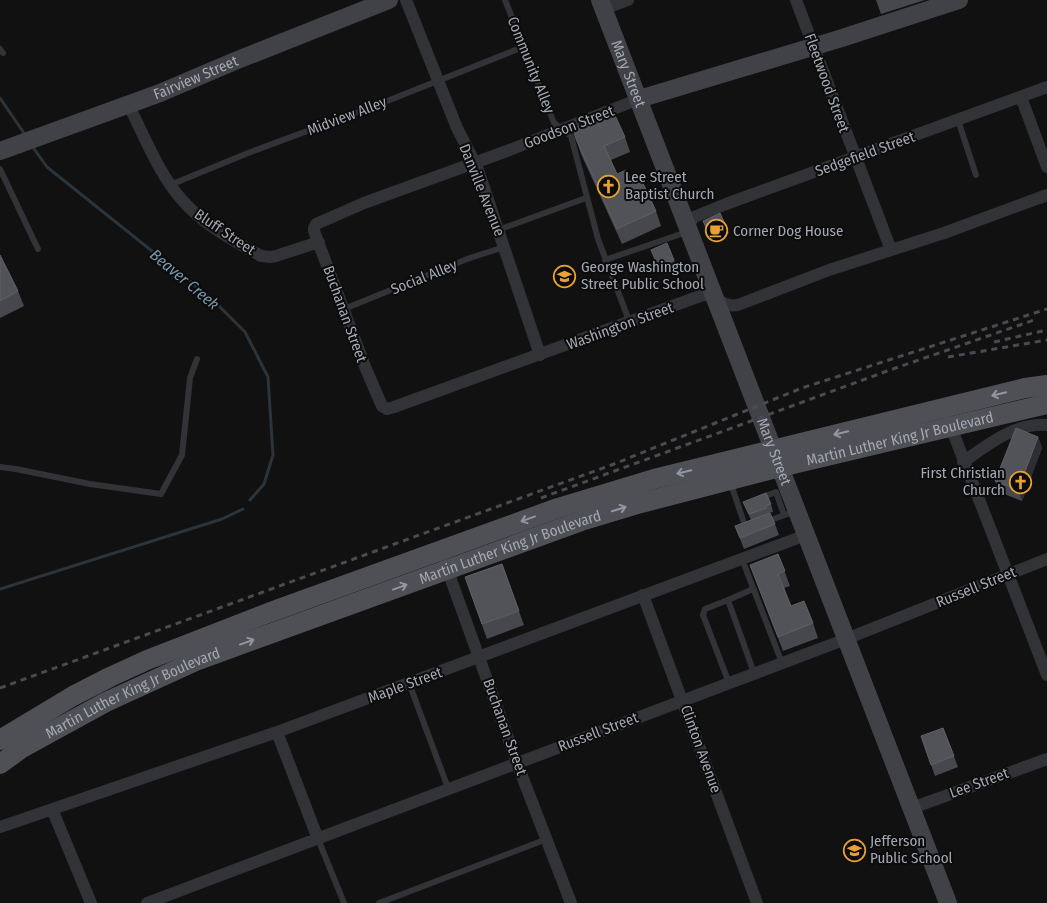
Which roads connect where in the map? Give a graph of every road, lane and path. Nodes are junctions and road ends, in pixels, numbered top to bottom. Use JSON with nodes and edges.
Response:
{"nodes":[{"id":1,"x":389,"y":0,"type":"edge"},
{"id":2,"x":406,"y":0,"type":"edge"},
{"id":3,"x":505,"y":0,"type":"edge"},
{"id":4,"x":628,"y":0,"type":"edge"},
{"id":5,"x":796,"y":0,"type":"edge"},
{"id":6,"x":959,"y":0,"type":"edge"},
{"id":7,"x":602,"y":5,"type":"edge"},
{"id":8,"x":814,"y":46,"type":"junction"},
{"id":9,"x":524,"y":47,"type":"junction"},
{"id":10,"x":438,"y":81,"type":"junction"},
{"id":11,"x":1047,"y":87,"type":"edge"},
{"id":12,"x":1021,"y":97,"type":"junction"},
{"id":13,"x":639,"y":100,"type":"junction"},
{"id":14,"x":128,"y":104,"type":"junction"},
{"id":15,"x":958,"y":120,"type":"junction"},
{"id":16,"x":563,"y":129,"type":"junction"},
{"id":17,"x":6,"y":149,"type":"edge"},
{"id":18,"x":855,"y":158,"type":"junction"},
{"id":19,"x":474,"y":163,"type":"junction"},
{"id":20,"x":1047,"y":167,"type":"edge"},
{"id":21,"x":0,"y":169,"type":"edge"},
{"id":22,"x":976,"y":175,"type":"dead end"},
{"id":23,"x":170,"y":185,"type":"junction"},
{"id":24,"x":1047,"y":195,"type":"edge"},
{"id":25,"x":586,"y":198,"type":"junction"},
{"id":26,"x":688,"y":226,"type":"junction"},
{"id":27,"x":498,"y":230,"type":"junction"},
{"id":28,"x":319,"y":242,"type":"junction"},
{"id":29,"x":504,"y":246,"type":"junction"},
{"id":30,"x":38,"y":249,"type":"dead end"},
{"id":31,"x":891,"y":250,"type":"junction"},
{"id":32,"x":605,"y":260,"type":"junction"},
{"id":33,"x":717,"y":300,"type":"junction"},
{"id":34,"x":344,"y":309,"type":"junction"},
{"id":35,"x":630,"y":323,"type":"junction"},
{"id":36,"x":540,"y":355,"type":"junction"},
{"id":37,"x":197,"y":359,"type":"dead end"},
{"id":38,"x":1047,"y":385,"type":"edge"},
{"id":39,"x":373,"y":386,"type":"joint"},
{"id":40,"x":1047,"y":404,"type":"edge"},
{"id":41,"x":947,"y":417,"type":"junction"},
{"id":42,"x":1047,"y":425,"type":"edge"},
{"id":43,"x":777,"y":458,"type":"junction"},
{"id":44,"x":963,"y":462,"type":"junction"},
{"id":45,"x":0,"y":467,"type":"edge"},
{"id":46,"x":730,"y":480,"type":"junction"},
{"id":47,"x":752,"y":501,"type":"edge"},
{"id":48,"x":745,"y":503,"type":"edge"},
{"id":49,"x":737,"y":506,"type":"junction"},
{"id":50,"x":790,"y":513,"type":"junction"},
{"id":51,"x":806,"y":535,"type":"junction"},
{"id":52,"x":742,"y":559,"type":"junction"},
{"id":53,"x":1047,"y":559,"type":"edge"},
{"id":54,"x":444,"y":560,"type":"junction"},
{"id":55,"x":1008,"y":574,"type":"junction"},
{"id":56,"x":753,"y":589,"type":"junction"},
{"id":57,"x":643,"y":596,"type":"junction"},
{"id":58,"x":728,"y":600,"type":"junction"},
{"id":59,"x":846,"y":639,"type":"junction"},
{"id":60,"x":480,"y":658,"type":"junction"},
{"id":61,"x":782,"y":663,"type":"junction"},
{"id":62,"x":1046,"y":668,"type":"edge"},
{"id":63,"x":754,"y":673,"type":"junction"},
{"id":64,"x":409,"y":683,"type":"junction"},
{"id":65,"x":729,"y":683,"type":"junction"},
{"id":66,"x":682,"y":700,"type":"junction"},
{"id":67,"x":277,"y":732,"type":"junction"},
{"id":68,"x":0,"y":740,"type":"edge"},
{"id":69,"x":1047,"y":759,"type":"edge"},
{"id":70,"x":517,"y":763,"type":"junction"},
{"id":71,"x":0,"y":764,"type":"edge"},
{"id":72,"x":448,"y":788,"type":"junction"},
{"id":73,"x":912,"y":808,"type":"junction"},
{"id":74,"x":52,"y":809,"type":"junction"},
{"id":75,"x":0,"y":827,"type":"edge"},
{"id":76,"x":318,"y":839,"type":"junction"},
{"id":77,"x":547,"y":839,"type":"junction"},
{"id":78,"x":91,"y":903,"type":"edge"},
{"id":79,"x":147,"y":903,"type":"edge"},
{"id":80,"x":344,"y":903,"type":"edge"},
{"id":81,"x":379,"y":903,"type":"edge"},
{"id":82,"x":571,"y":903,"type":"edge"},
{"id":83,"x":758,"y":903,"type":"edge"},
{"id":84,"x":948,"y":903,"type":"edge"}],
"edges":[{"from":1,"to":14,"type":"main road","name":"Fairview Street"},
{"from":2,"to":10,"type":"street","name":"Danville Avenue"},
{"from":3,"to":9,"type":"lane","name":"Community Alley"},
{"from":4,"to":7,"type":"street"},
{"from":5,"to":8,"type":"street","name":"Fleetwood Street"},
{"from":6,"to":8,"type":"main road","name":"Goodson Street"},
{"from":7,"to":13,"type":"main road","name":"Mary Street"},
{"from":8,"to":13,"type":"main road","name":"Goodson Street"},
{"from":8,"to":18,"type":"street","name":"Fleetwood Street"},
{"from":9,"to":10,"type":"lane","name":"Midview Alley"},
{"from":9,"to":16,"type":"lane","name":"Community Alley"},
{"from":10,"to":19,"type":"street","name":"Danville Avenue"},
{"from":10,"to":23,"type":"lane","name":"Midview Alley"},
{"from":11,"to":12,"type":"street","name":"Sedgefield Street"},
{"from":12,"to":15,"type":"street","name":"Sedgefield Street"},
{"from":12,"to":20,"type":"street"},
{"from":13,"to":16,"type":"street","name":"Goodson Street"},
{"from":13,"to":26,"type":"main road","name":"Mary Street"},
{"from":14,"to":17,"type":"main road","name":"Fairview Street"},
{"from":14,"to":23,"type":"street","name":"Bluff Street"},
{"from":15,"to":18,"type":"street","name":"Sedgefield Street"},
{"from":15,"to":22,"type":"lane"},
{"from":16,"to":19,"type":"street","name":"Goodson Street"},
{"from":16,"to":25,"type":"lane","name":"Community Alley"},
{"from":18,"to":26,"type":"street","name":"Sedgefield Street"},
{"from":18,"to":31,"type":"street","name":"Fleetwood Street"},
{"from":19,"to":27,"type":"street","name":"Danville Avenue"},
{"from":19,"to":28,"type":"street","name":"Goodson Street"},
{"from":21,"to":30,"type":"lane"},
{"from":23,"to":28,"type":"street","name":"Bluff Street"},
{"from":24,"to":31,"type":"street","name":"Washington Street"},
{"from":25,"to":27,"type":"lane"},
{"from":25,"to":32,"type":"lane","name":"Community Alley"},
{"from":26,"to":32,"type":"lane"},
{"from":26,"to":33,"type":"main road","name":"Mary Street"},
{"from":27,"to":29,"type":"street","name":"Danville Avenue"},
{"from":28,"to":34,"type":"street","name":"Buchanan Street"},
{"from":29,"to":34,"type":"lane","name":"Social Alley"},
{"from":29,"to":36,"type":"street","name":"Danville Avenue"},
{"from":31,"to":33,"type":"street","name":"Washington Street"},
{"from":32,"to":35,"type":"lane","name":"Community Alley"},
{"from":33,"to":35,"type":"street","name":"Washington Street"},
{"from":33,"to":43,"type":"main road","name":"Mary Street"},
{"from":34,"to":39,"type":"street","name":"Buchanan Street"},
{"from":35,"to":36,"type":"street","name":"Washington Street"},
{"from":36,"to":39,"type":"street","name":"Washington Street"},
{"from":37,"to":45,"type":"lane"},
{"from":38,"to":41,"type":"main road","name":"Martin Luther King Jr Boulevard","one_way":true},
{"from":40,"to":41,"type":"main road","name":"Martin Luther King Jr Boulevard"},
{"from":41,"to":43,"type":"main road","name":"Martin Luther King Jr Boulevard"},
{"from":41,"to":44,"type":"street"},
{"from":42,"to":44,"type":"street"},
{"from":43,"to":46,"type":"main road","name":"Martin Luther King Jr Boulevard"},
{"from":43,"to":50,"type":"main road","name":"Mary Street"},
{"from":43,"to":54,"type":"main road","name":"Martin Luther King Jr Boulevard","one_way":true},
{"from":44,"to":55,"type":"street"},
{"from":46,"to":49,"type":"lane"},
{"from":54,"to":46,"type":"main road","name":"Martin Luther King Jr Boulevard","one_way":true},
{"from":47,"to":50,"type":"lane"},
{"from":48,"to":49,"type":"lane"},
{"from":49,"to":50,"type":"lane"},
{"from":50,"to":51,"type":"main road","name":"Mary Street"},
{"from":51,"to":52,"type":"street","name":"Maple Street"},
{"from":51,"to":59,"type":"main road","name":"Mary Street"},
{"from":52,"to":56,"type":"lane"},
{"from":52,"to":57,"type":"street","name":"Maple Street"},
{"from":53,"to":55,"type":"street","name":"Russell Street"},
{"from":54,"to":60,"type":"street","name":"Buchanan Street"},
{"from":54,"to":68,"type":"main road","name":"Martin Luther King Jr Boulevard"},
{"from":71,"to":54,"type":"main road","name":"Martin Luther King Jr Boulevard","one_way":true},
{"from":55,"to":59,"type":"street","name":"Russell Street"},
{"from":55,"to":62,"type":"street"},
{"from":56,"to":58,"type":"lane"},
{"from":56,"to":61,"type":"lane"},
{"from":57,"to":60,"type":"street","name":"Maple Street"},
{"from":57,"to":66,"type":"street","name":"Clinton Avenue"},
{"from":58,"to":63,"type":"lane"},
{"from":58,"to":65,"type":"lane"},
{"from":59,"to":61,"type":"street","name":"Russell Street"},
{"from":59,"to":73,"type":"main road","name":"Mary Street"},
{"from":60,"to":64,"type":"street","name":"Maple Street"},
{"from":60,"to":70,"type":"street","name":"Buchanan Street"},
{"from":61,"to":63,"type":"street","name":"Russell Street"},
{"from":63,"to":65,"type":"street","name":"Russell Street"},
{"from":64,"to":67,"type":"street","name":"Maple Street"},
{"from":64,"to":72,"type":"lane"},
{"from":65,"to":66,"type":"street","name":"Russell Street"},
{"from":66,"to":70,"type":"street","name":"Russell Street"},
{"from":66,"to":83,"type":"street","name":"Clinton Avenue"},
{"from":67,"to":74,"type":"street","name":"Maple Street"},
{"from":67,"to":76,"type":"street"},
{"from":69,"to":73,"type":"street","name":"Lee Street"},
{"from":70,"to":72,"type":"street","name":"Russell Street"},
{"from":70,"to":77,"type":"street","name":"Buchanan Street"},
{"from":72,"to":76,"type":"street","name":"Russell Street"},
{"from":73,"to":84,"type":"main road","name":"Mary Street"},
{"from":74,"to":75,"type":"street","name":"Maple Street"},
{"from":74,"to":78,"type":"street"},
{"from":76,"to":79,"type":"street","name":"Russell Street"},
{"from":76,"to":80,"type":"lane"},
{"from":77,"to":81,"type":"lane"},
{"from":77,"to":82,"type":"street","name":"Buchanan Street"}]}
